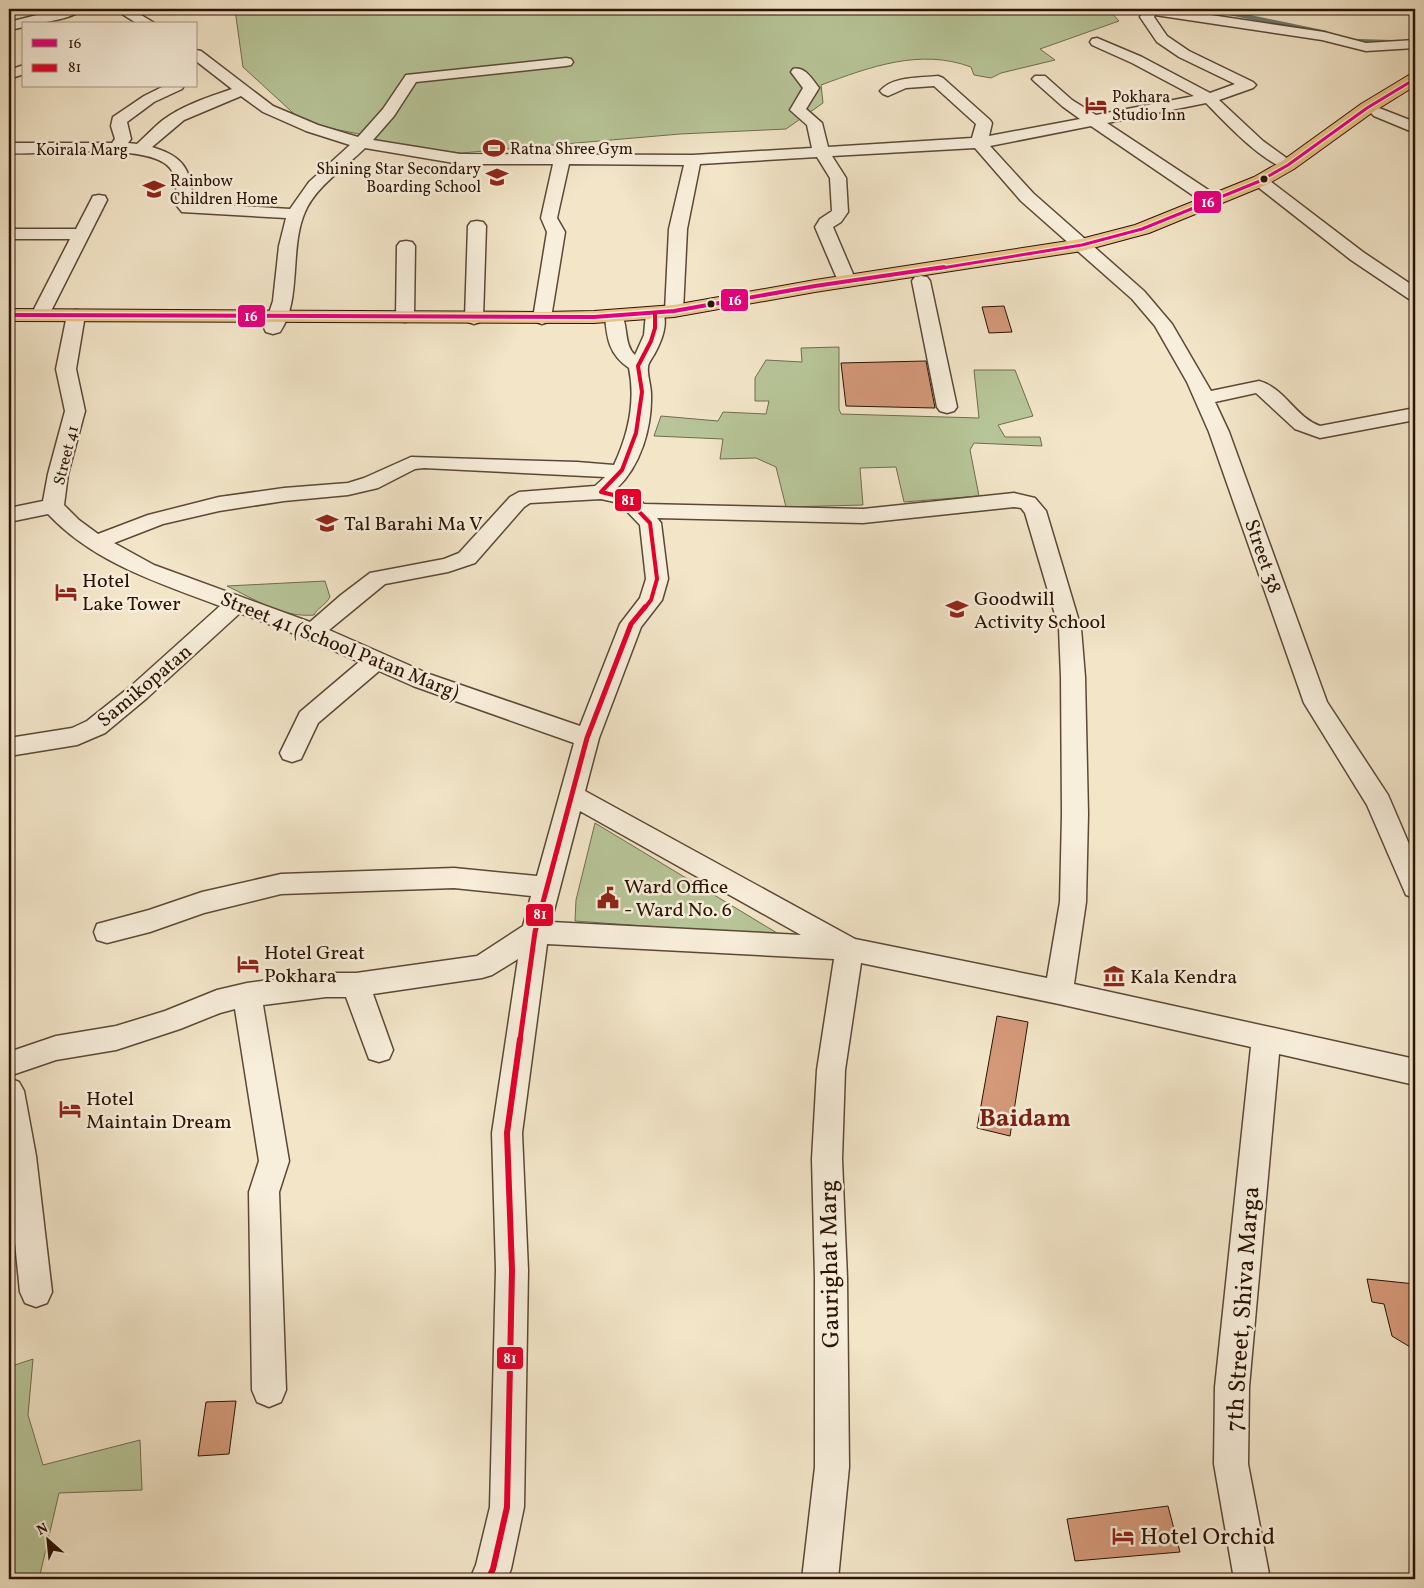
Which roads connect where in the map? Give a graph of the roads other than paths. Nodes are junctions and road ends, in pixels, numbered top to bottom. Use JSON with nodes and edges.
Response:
{"nodes":[{"id":1,"x":75,"y":9,"type":"edge"},
{"id":2,"x":121,"y":9,"type":"edge"},
{"id":3,"x":1151,"y":9,"type":"edge"},
{"id":4,"x":26,"y":22,"type":"edge"},
{"id":5,"x":144,"y":22,"type":"edge"},
{"id":6,"x":22,"y":23,"type":"edge"},
{"id":7,"x":9,"y":26,"type":"edge"},
{"id":8,"x":1096,"y":42,"type":"dead end"},
{"id":9,"x":1415,"y":44,"type":"edge"},
{"id":10,"x":198,"y":57,"type":"edge"},
{"id":11,"x":566,"y":62,"type":"dead end"},
{"id":12,"x":22,"y":70,"type":"edge"},
{"id":13,"x":798,"y":72,"type":"dead end"},
{"id":14,"x":9,"y":75,"type":"edge"},
{"id":15,"x":1040,"y":79,"type":"dead end"},
{"id":16,"x":1415,"y":79,"type":"edge"},
{"id":17,"x":173,"y":88,"type":"edge"},
{"id":18,"x":243,"y":90,"type":"junction"},
{"id":19,"x":888,"y":91,"type":"dead end"},
{"id":20,"x":1415,"y":91,"type":"edge"},
{"id":21,"x":1209,"y":98,"type":"junction"},
{"id":22,"x":1379,"y":113,"type":"junction"},
{"id":23,"x":1093,"y":120,"type":"junction"},
{"id":24,"x":1415,"y":128,"type":"edge"},
{"id":25,"x":362,"y":143,"type":"junction"},
{"id":26,"x":979,"y":143,"type":"junction"},
{"id":27,"x":118,"y":147,"type":"junction"},
{"id":28,"x":9,"y":148,"type":"edge"},
{"id":29,"x":141,"y":150,"type":"junction"},
{"id":30,"x":821,"y":151,"type":"junction"},
{"id":31,"x":562,"y":160,"type":"junction"},
{"id":32,"x":693,"y":160,"type":"junction"},
{"id":33,"x":1288,"y":165,"type":"junction"},
{"id":34,"x":1265,"y":183,"type":"junction"},
{"id":35,"x":99,"y":200,"type":"dead end"},
{"id":36,"x":1213,"y":201,"type":"junction"},
{"id":37,"x":296,"y":214,"type":"junction"},
{"id":38,"x":477,"y":226,"type":"dead end"},
{"id":39,"x":9,"y":234,"type":"edge"},
{"id":40,"x":82,"y":234,"type":"junction"},
{"id":41,"x":406,"y":246,"type":"dead end"},
{"id":42,"x":1087,"y":249,"type":"junction"},
{"id":43,"x":847,"y":281,"type":"junction"},
{"id":44,"x":921,"y":281,"type":"junction"},
{"id":45,"x":1415,"y":295,"type":"edge"},
{"id":46,"x":674,"y":311,"type":"junction"},
{"id":47,"x":9,"y":315,"type":"edge"},
{"id":48,"x":40,"y":315,"type":"junction"},
{"id":49,"x":405,"y":317,"type":"junction"},
{"id":50,"x":474,"y":318,"type":"junction"},
{"id":51,"x":542,"y":318,"type":"junction"},
{"id":52,"x":655,"y":319,"type":"junction"},
{"id":53,"x":74,"y":321,"type":"junction"},
{"id":54,"x":275,"y":322,"type":"junction"},
{"id":55,"x":614,"y":322,"type":"junction"},
{"id":56,"x":9,"y":326,"type":"edge"},
{"id":57,"x":638,"y":366,"type":"junction"},
{"id":58,"x":1204,"y":398,"type":"junction"},
{"id":59,"x":947,"y":407,"type":"dead end"},
{"id":60,"x":1415,"y":414,"type":"edge"},
{"id":61,"x":621,"y":472,"type":"junction"},
{"id":62,"x":601,"y":492,"type":"junction"},
{"id":63,"x":53,"y":506,"type":"junction"},
{"id":64,"x":640,"y":511,"type":"junction"},
{"id":65,"x":9,"y":515,"type":"edge"},
{"id":66,"x":96,"y":543,"type":"junction"},
{"id":67,"x":237,"y":603,"type":"junction"},
{"id":68,"x":312,"y":632,"type":"junction"},
{"id":69,"x":376,"y":660,"type":"junction"},
{"id":70,"x":587,"y":738,"type":"junction"},
{"id":71,"x":9,"y":747,"type":"edge"},
{"id":72,"x":292,"y":753,"type":"dead end"},
{"id":73,"x":572,"y":795,"type":"junction"},
{"id":74,"x":548,"y":887,"type":"junction"},
{"id":75,"x":1415,"y":888,"type":"edge"},
{"id":76,"x":107,"y":932,"type":"dead end"},
{"id":77,"x":535,"y":932,"type":"junction"},
{"id":78,"x":849,"y":949,"type":"junction"},
{"id":79,"x":356,"y":985,"type":"junction"},
{"id":80,"x":1059,"y":992,"type":"junction"},
{"id":81,"x":247,"y":995,"type":"junction"},
{"id":82,"x":1266,"y":1038,"type":"junction"},
{"id":83,"x":379,"y":1050,"type":"dead end"},
{"id":84,"x":9,"y":1064,"type":"edge"},
{"id":85,"x":1415,"y":1072,"type":"edge"},
{"id":86,"x":9,"y":1091,"type":"edge"},
{"id":87,"x":36,"y":1292,"type":"dead end"},
{"id":88,"x":269,"y":1390,"type":"dead end"},
{"id":89,"x":488,"y":1579,"type":"edge"},
{"id":90,"x":820,"y":1579,"type":"edge"},
{"id":91,"x":1252,"y":1579,"type":"edge"}],
"edges":[{"from":1,"to":4,"type":"street"},
{"from":2,"to":5,"type":"street"},
{"from":3,"to":9,"type":"street"},
{"from":3,"to":21,"type":"street"},
{"from":6,"to":7,"type":"street"},
{"from":8,"to":21,"type":"street"},
{"from":10,"to":18,"type":"street"},
{"from":11,"to":25,"type":"street"},
{"from":12,"to":14,"type":"street"},
{"from":13,"to":30,"type":"street"},
{"from":15,"to":23,"type":"street"},
{"from":16,"to":33,"type":"main road"},
{"from":17,"to":27,"type":"street"},
{"from":18,"to":25,"type":"street"},
{"from":18,"to":29,"type":"street"},
{"from":19,"to":26,"type":"street"},
{"from":20,"to":22,"type":"main road"},
{"from":21,"to":23,"type":"street"},
{"from":21,"to":33,"type":"street"},
{"from":22,"to":24,"type":"street"},
{"from":22,"to":34,"type":"main road"},
{"from":23,"to":26,"type":"street"},
{"from":23,"to":36,"type":"street"},
{"from":25,"to":31,"type":"street"},
{"from":25,"to":37,"type":"street"},
{"from":26,"to":30,"type":"street"},
{"from":26,"to":42,"type":"street","name":"Street 38"},
{"from":27,"to":28,"type":"street","name":"Koirala Marg"},
{"from":27,"to":29,"type":"street","name":"Koirala Marg"},
{"from":29,"to":37,"type":"street","name":"Koirala Marg"},
{"from":30,"to":32,"type":"street"},
{"from":30,"to":43,"type":"street"},
{"from":31,"to":32,"type":"street"},
{"from":31,"to":51,"type":"street"},
{"from":32,"to":46,"type":"street"},
{"from":33,"to":34,"type":"main road"},
{"from":34,"to":36,"type":"main road"},
{"from":34,"to":42,"type":"main road"},
{"from":34,"to":45,"type":"street"},
{"from":35,"to":40,"type":"street"},
{"from":36,"to":42,"type":"main road"},
{"from":37,"to":54,"type":"street"},
{"from":38,"to":50,"type":"street"},
{"from":39,"to":40,"type":"street"},
{"from":40,"to":48,"type":"street"},
{"from":41,"to":49,"type":"street"},
{"from":42,"to":43,"type":"main road"},
{"from":42,"to":44,"type":"main road"},
{"from":42,"to":58,"type":"street","name":"Street 38"},
{"from":43,"to":46,"type":"main road"},
{"from":44,"to":52,"type":"main road"},
{"from":44,"to":59,"type":"street"},
{"from":46,"to":52,"type":"main road"},
{"from":47,"to":48,"type":"main road"},
{"from":48,"to":53,"type":"main road"},
{"from":49,"to":50,"type":"main road"},
{"from":49,"to":54,"type":"main road"},
{"from":50,"to":51,"type":"main road"},
{"from":51,"to":55,"type":"main road"},
{"from":52,"to":55,"type":"main road"},
{"from":52,"to":57,"type":"street"},
{"from":53,"to":54,"type":"main road"},
{"from":53,"to":56,"type":"main road"},
{"from":53,"to":63,"type":"street","name":"Street 41"},
{"from":54,"to":55,"type":"main road"},
{"from":55,"to":57,"type":"street"},
{"from":57,"to":61,"type":"street"},
{"from":58,"to":60,"type":"street"},
{"from":58,"to":75,"type":"street","name":"Street 38"},
{"from":61,"to":62,"type":"street"},
{"from":61,"to":66,"type":"street"},
{"from":62,"to":64,"type":"street"},
{"from":62,"to":68,"type":"street"},
{"from":63,"to":65,"type":"street"},
{"from":63,"to":66,"type":"street","name":"Street 41 (School Patan Marg)"},
{"from":64,"to":70,"type":"street"},
{"from":64,"to":80,"type":"street"},
{"from":66,"to":67,"type":"street","name":"Street 41 (School Patan Marg)"},
{"from":67,"to":68,"type":"street","name":"Street 41 (School Patan Marg)"},
{"from":67,"to":71,"type":"street","name":"Samikopatan"},
{"from":68,"to":69,"type":"street","name":"Street 41 (School Patan Marg)"},
{"from":69,"to":70,"type":"street","name":"Street 41 (School Patan Marg)"},
{"from":69,"to":72,"type":"street"},
{"from":70,"to":73,"type":"street"},
{"from":73,"to":74,"type":"street"},
{"from":73,"to":78,"type":"street"},
{"from":74,"to":76,"type":"street"},
{"from":74,"to":77,"type":"street"},
{"from":77,"to":78,"type":"street"},
{"from":77,"to":79,"type":"street"},
{"from":77,"to":89,"type":"street"},
{"from":78,"to":80,"type":"street"},
{"from":78,"to":90,"type":"street","name":"Gaurighat Marg"},
{"from":79,"to":81,"type":"street"},
{"from":79,"to":83,"type":"street"},
{"from":80,"to":82,"type":"street"},
{"from":81,"to":84,"type":"street"},
{"from":81,"to":88,"type":"street"},
{"from":82,"to":85,"type":"street"},
{"from":82,"to":91,"type":"street","name":"7th Street, Shiva Marga"},
{"from":86,"to":87,"type":"street"}]}
